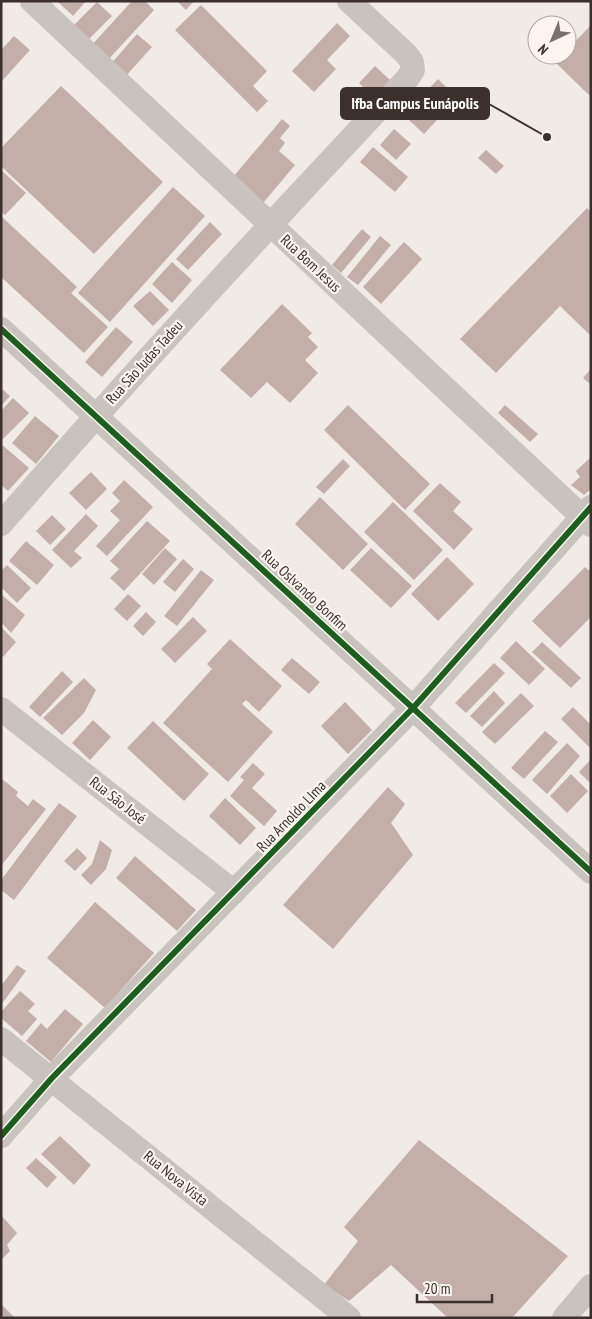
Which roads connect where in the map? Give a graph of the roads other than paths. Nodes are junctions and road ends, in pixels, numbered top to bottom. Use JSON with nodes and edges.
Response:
{"nodes":[{"id":1,"x":32,"y":1,"type":"edge"},
{"id":2,"x":349,"y":1,"type":"edge"},
{"id":3,"x":269,"y":224,"type":"junction"},
{"id":4,"x":1,"y":328,"type":"edge"},
{"id":5,"x":96,"y":415,"type":"junction"},
{"id":6,"x":588,"y":516,"type":"edge"},
{"id":7,"x":1,"y":524,"type":"edge"},
{"id":8,"x":414,"y":708,"type":"junction"},
{"id":9,"x":1,"y":709,"type":"edge"},
{"id":10,"x":591,"y":872,"type":"edge"},
{"id":11,"x":234,"y":892,"type":"junction"},
{"id":12,"x":1,"y":1039,"type":"edge"},
{"id":13,"x":52,"y":1078,"type":"junction"},
{"id":14,"x":1,"y":1136,"type":"edge"},
{"id":15,"x":591,"y":1286,"type":"edge"},
{"id":16,"x":349,"y":1318,"type":"edge"},
{"id":17,"x":564,"y":1318,"type":"edge"}],
"edges":[{"from":1,"to":3,"type":"street","name":"Rua Bom Jesus"},
{"from":2,"to":3,"type":"street","name":"Rua São Judas Tadeu"},
{"from":3,"to":5,"type":"street","name":"Rua São Judas Tadeu"},
{"from":3,"to":6,"type":"street","name":"Rua Bom Jesus"},
{"from":4,"to":5,"type":"street","name":"Rua Oslvando Bonfim"},
{"from":5,"to":7,"type":"street","name":"Rua São Judas Tadeu"},
{"from":5,"to":8,"type":"street","name":"Rua Oslvando Bonfim"},
{"from":6,"to":8,"type":"street","name":"Rua Arnoldo LIma"},
{"from":8,"to":10,"type":"street","name":"Rua Oslvando Bonfim"},
{"from":8,"to":11,"type":"street","name":"Rua Arnoldo LIma"},
{"from":9,"to":11,"type":"street","name":"Rua São José"},
{"from":11,"to":13,"type":"street","name":"Rua Arnoldo LIma"},
{"from":12,"to":13,"type":"street","name":"Rua Nova Vista"},
{"from":13,"to":14,"type":"street","name":"Rua Arnoldo LIma"},
{"from":13,"to":16,"type":"street","name":"Rua Nova Vista"},
{"from":15,"to":17,"type":"street"}]}
